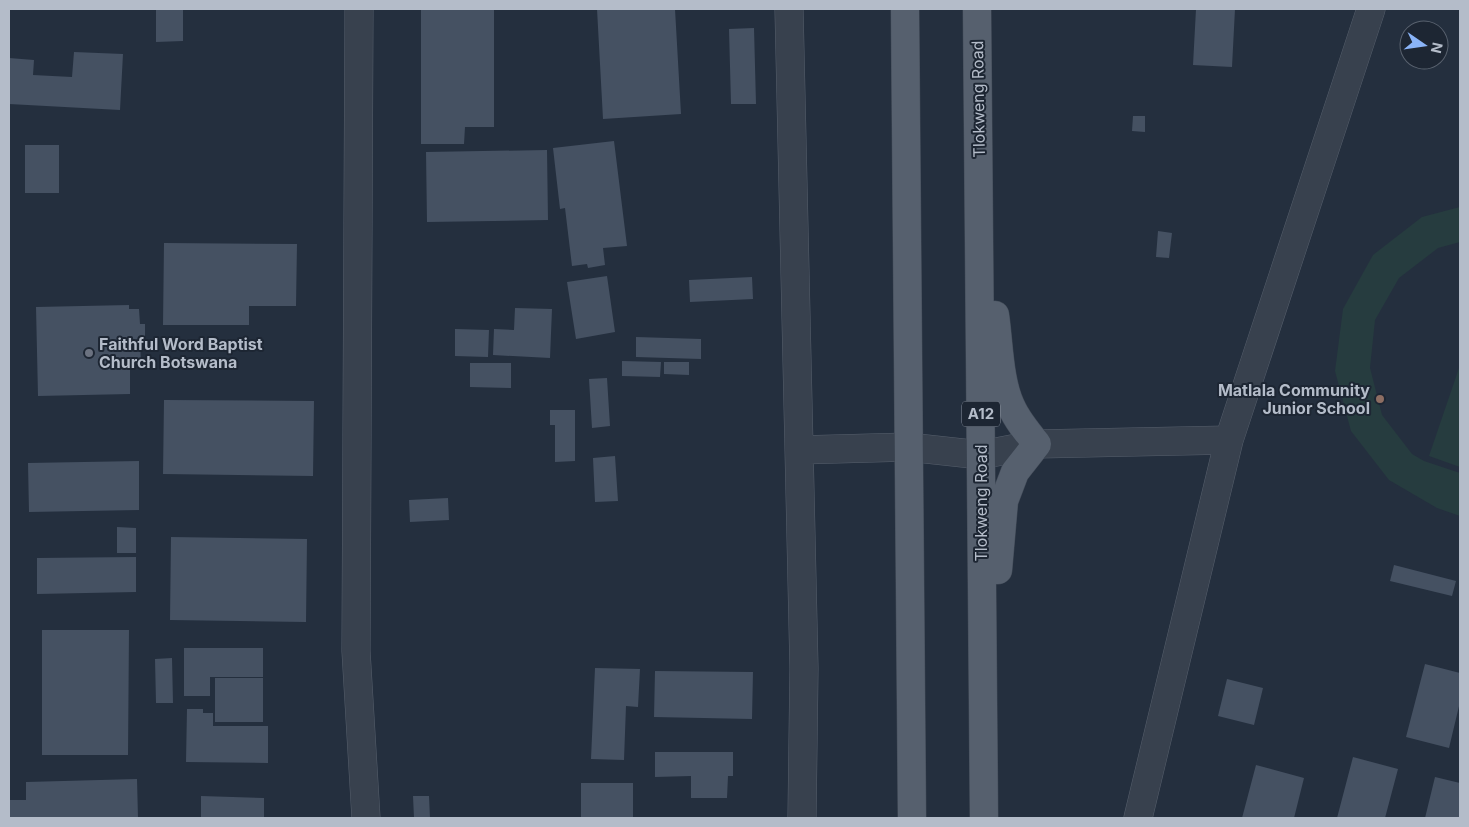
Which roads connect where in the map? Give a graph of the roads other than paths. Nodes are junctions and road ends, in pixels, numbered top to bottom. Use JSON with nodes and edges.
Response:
{"nodes":[{"id":1,"x":358,"y":9,"type":"edge"},
{"id":2,"x":789,"y":9,"type":"edge"},
{"id":3,"x":905,"y":9,"type":"edge"},
{"id":4,"x":978,"y":9,"type":"edge"},
{"id":5,"x":1371,"y":9,"type":"edge"},
{"id":6,"x":980,"y":230,"type":"junction"},
{"id":7,"x":1229,"y":440,"type":"junction"},
{"id":8,"x":1036,"y":444,"type":"junction"},
{"id":9,"x":908,"y":446,"type":"junction"},
{"id":10,"x":799,"y":450,"type":"junction"},
{"id":11,"x":981,"y":455,"type":"junction"},
{"id":12,"x":983,"y":671,"type":"junction"},
{"id":13,"x":366,"y":818,"type":"edge"},
{"id":14,"x":802,"y":818,"type":"edge"},
{"id":15,"x":912,"y":818,"type":"edge"},
{"id":16,"x":984,"y":818,"type":"edge"},
{"id":17,"x":1138,"y":818,"type":"edge"}],
"edges":[{"from":1,"to":13,"type":"street"},
{"from":2,"to":10,"type":"street"},
{"from":3,"to":9,"type":"main road"},
{"from":4,"to":6,"type":"main road","name":"Tlokweng Road","number":"A12"},
{"from":5,"to":7,"type":"street"},
{"from":6,"to":8,"type":"main road"},
{"from":6,"to":11,"type":"main road","name":"Tlokweng Road","number":"A12"},
{"from":7,"to":8,"type":"street"},
{"from":7,"to":17,"type":"street"},
{"from":8,"to":11,"type":"street"},
{"from":8,"to":12,"type":"main road"},
{"from":9,"to":10,"type":"street"},
{"from":9,"to":11,"type":"street"},
{"from":9,"to":15,"type":"main road"},
{"from":10,"to":14,"type":"street"},
{"from":11,"to":12,"type":"main road","name":"Tlokweng Road","number":"A12"},
{"from":12,"to":16,"type":"main road","name":"Tlokweng Road","number":"A12"}]}
